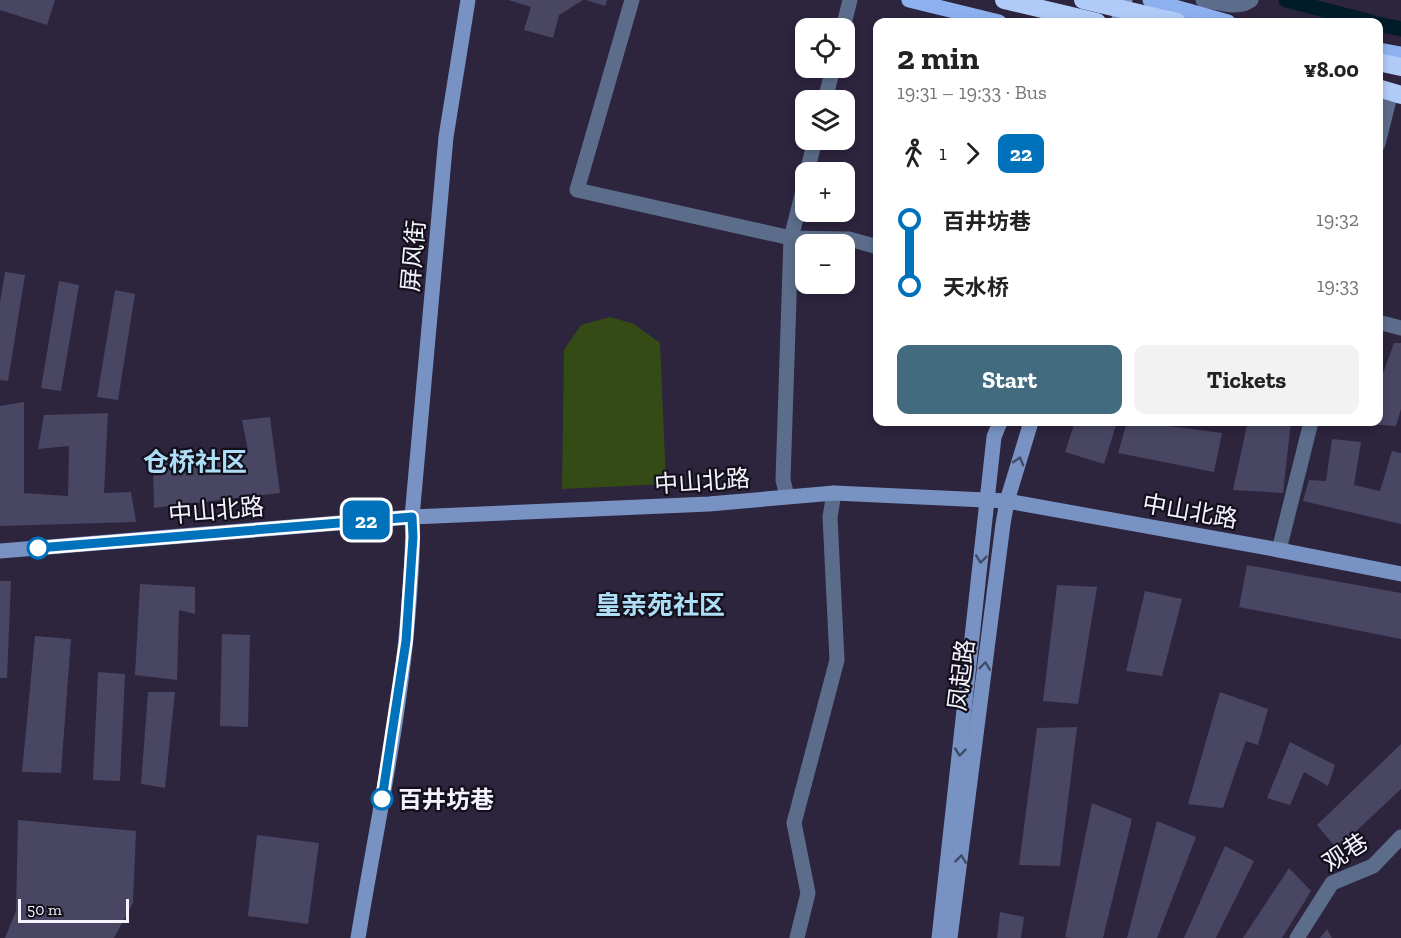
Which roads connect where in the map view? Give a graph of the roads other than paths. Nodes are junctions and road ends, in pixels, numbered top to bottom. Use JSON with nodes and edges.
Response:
{"nodes":[{"id":1,"x":468,"y":0,"type":"edge"},
{"id":2,"x":632,"y":0,"type":"edge"},
{"id":3,"x":850,"y":0,"type":"edge"},
{"id":4,"x":909,"y":0,"type":"edge"},
{"id":5,"x":1004,"y":0,"type":"edge"},
{"id":6,"x":1083,"y":0,"type":"edge"},
{"id":7,"x":1125,"y":0,"type":"edge"},
{"id":8,"x":1150,"y":0,"type":"edge"},
{"id":9,"x":1203,"y":0,"type":"edge"},
{"id":10,"x":1249,"y":2,"type":"edge"},
{"id":11,"x":846,"y":18,"type":"edge"},
{"id":12,"x":983,"y":18,"type":"edge"},
{"id":13,"x":1080,"y":18,"type":"edge"},
{"id":14,"x":1119,"y":18,"type":"edge"},
{"id":15,"x":1146,"y":18,"type":"edge"},
{"id":16,"x":1160,"y":18,"type":"edge"},
{"id":17,"x":1214,"y":18,"type":"edge"},
{"id":18,"x":1383,"y":51,"type":"edge"},
{"id":19,"x":1401,"y":54,"type":"edge"},
{"id":20,"x":1383,"y":63,"type":"edge"},
{"id":21,"x":1401,"y":67,"type":"edge"},
{"id":22,"x":1390,"y":94,"type":"edge"},
{"id":23,"x":1383,"y":123,"type":"edge"},
{"id":24,"x":795,"y":222,"type":"edge"},
{"id":25,"x":791,"y":238,"type":"junction"},
{"id":26,"x":873,"y":245,"type":"edge"},
{"id":27,"x":1383,"y":323,"type":"edge"},
{"id":28,"x":1401,"y":328,"type":"edge"},
{"id":29,"x":998,"y":426,"type":"edge"},
{"id":30,"x":1030,"y":426,"type":"edge"},
{"id":31,"x":1310,"y":426,"type":"edge"},
{"id":32,"x":834,"y":493,"type":"junction"},
{"id":33,"x":787,"y":496,"type":"junction"},
{"id":34,"x":988,"y":500,"type":"junction"},
{"id":35,"x":1007,"y":501,"type":"junction"},
{"id":36,"x":412,"y":517,"type":"junction"},
{"id":37,"x":1279,"y":550,"type":"junction"},
{"id":38,"x":0,"y":551,"type":"edge"},
{"id":39,"x":1401,"y":574,"type":"edge"},
{"id":40,"x":1401,"y":837,"type":"edge"},
{"id":41,"x":358,"y":938,"type":"edge"},
{"id":42,"x":797,"y":938,"type":"edge"},
{"id":43,"x":939,"y":938,"type":"edge"},
{"id":44,"x":950,"y":938,"type":"edge"},
{"id":45,"x":1297,"y":938,"type":"edge"}],
"edges":[{"from":1,"to":36,"type":"main road","name":"屏风街"},
{"from":2,"to":25,"type":"street"},
{"from":3,"to":11,"type":"street"},
{"from":4,"to":12,"type":"main road"},
{"from":5,"to":13,"type":"highway"},
{"from":6,"to":16,"type":"highway","bridge":true},
{"from":7,"to":14,"type":"main road"},
{"from":8,"to":15,"type":"main road"},
{"from":8,"to":17,"type":"main road"},
{"from":9,"to":10,"type":"street"},
{"from":18,"to":19,"type":"main road"},
{"from":20,"to":21,"type":"highway"},
{"from":22,"to":23,"type":"street"},
{"from":24,"to":25,"type":"street"},
{"from":25,"to":26,"type":"street"},
{"from":25,"to":33,"type":"street"},
{"from":27,"to":28,"type":"street"},
{"from":29,"to":34,"type":"main road"},
{"from":35,"to":30,"type":"main road","name":"凤起路","one_way":true},
{"from":31,"to":37,"type":"street"},
{"from":32,"to":33,"type":"main road","name":"中山北路"},
{"from":32,"to":34,"type":"main road","name":"中山北路"},
{"from":32,"to":42,"type":"street"},
{"from":33,"to":36,"type":"main road","name":"中山北路"},
{"from":34,"to":35,"type":"main road","name":"中山北路"},
{"from":34,"to":43,"type":"main road","one_way":true},
{"from":35,"to":37,"type":"main road","name":"中山北路"},
{"from":44,"to":35,"type":"main road","name":"凤起路","one_way":true},
{"from":36,"to":38,"type":"main road","name":"中山北路"},
{"from":36,"to":41,"type":"main road"},
{"from":37,"to":39,"type":"main road","name":"中山北路"},
{"from":40,"to":45,"type":"street","name":"观巷"}]}
